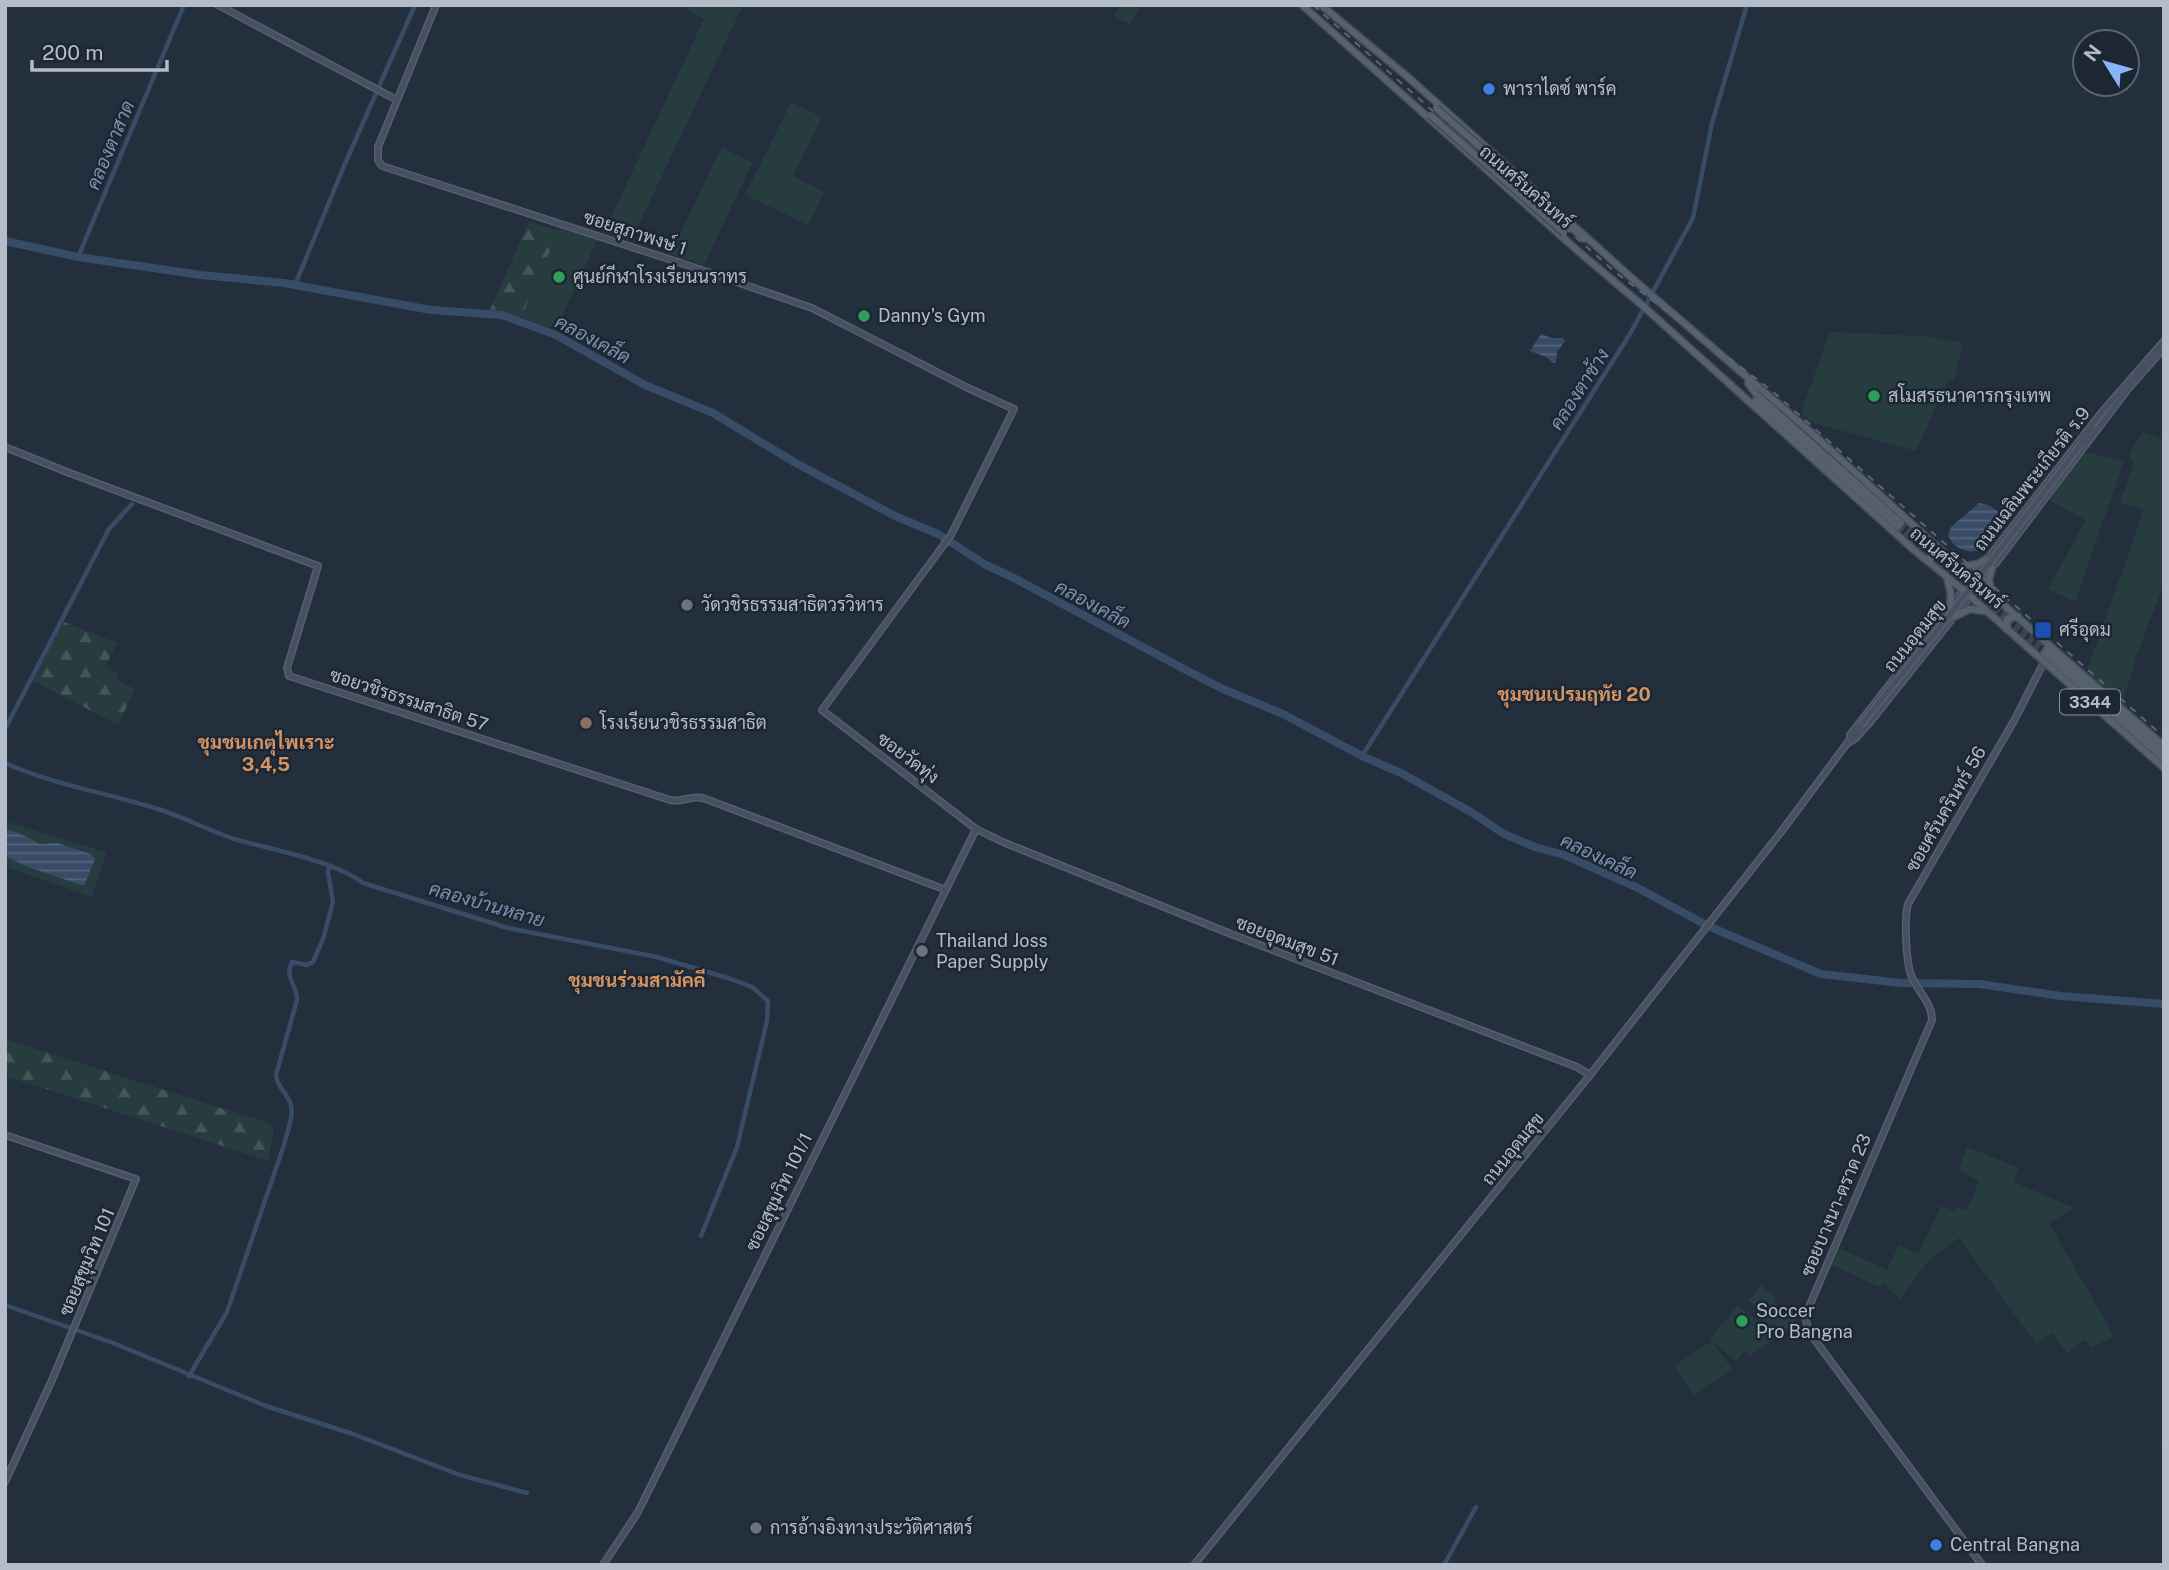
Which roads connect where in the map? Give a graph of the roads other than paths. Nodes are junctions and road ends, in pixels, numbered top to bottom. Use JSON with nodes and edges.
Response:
{"nodes":[{"id":1,"x":218,"y":5,"type":"edge"},
{"id":2,"x":436,"y":5,"type":"edge"},
{"id":3,"x":1302,"y":5,"type":"edge"},
{"id":4,"x":1321,"y":5,"type":"edge"},
{"id":5,"x":1382,"y":57,"type":"junction"},
{"id":6,"x":1376,"y":69,"type":"junction"},
{"id":7,"x":397,"y":100,"type":"junction"},
{"id":8,"x":1461,"y":124,"type":"junction"},
{"id":9,"x":1449,"y":136,"type":"junction"},
{"id":10,"x":1554,"y":207,"type":"junction"},
{"id":11,"x":1543,"y":219,"type":"junction"},
{"id":12,"x":1634,"y":280,"type":"junction"},
{"id":13,"x":1626,"y":290,"type":"junction"},
{"id":14,"x":2164,"y":341,"type":"edge"},
{"id":15,"x":2164,"y":348,"type":"edge"},
{"id":16,"x":1743,"y":376,"type":"junction"},
{"id":17,"x":1734,"y":387,"type":"junction"},
{"id":18,"x":2114,"y":398,"type":"junction"},
{"id":19,"x":2110,"y":413,"type":"junction"},
{"id":20,"x":2095,"y":427,"type":"junction"},
{"id":21,"x":2082,"y":443,"type":"joint"},
{"id":22,"x":5,"y":447,"type":"edge"},
{"id":23,"x":1933,"y":543,"type":"junction"},
{"id":24,"x":1997,"y":545,"type":"junction"},
{"id":25,"x":2005,"y":551,"type":"junction"},
{"id":26,"x":1923,"y":558,"type":"junction"},
{"id":27,"x":1986,"y":559,"type":"junction"},
{"id":28,"x":1960,"y":567,"type":"junction"},
{"id":29,"x":1992,"y":568,"type":"junction"},
{"id":30,"x":1947,"y":577,"type":"junction"},
{"id":31,"x":1972,"y":578,"type":"junction"},
{"id":32,"x":1980,"y":584,"type":"junction"},
{"id":33,"x":1963,"y":590,"type":"junction"},
{"id":34,"x":1991,"y":593,"type":"junction"},
{"id":35,"x":1970,"y":597,"type":"junction"},
{"id":36,"x":1950,"y":606,"type":"junction"},
{"id":37,"x":1986,"y":611,"type":"junction"},
{"id":38,"x":1954,"y":617,"type":"junction"},
{"id":39,"x":2018,"y":617,"type":"junction"},
{"id":40,"x":2007,"y":629,"type":"junction"},
{"id":41,"x":1922,"y":642,"type":"junction"},
{"id":42,"x":1930,"y":648,"type":"junction"},
{"id":43,"x":2044,"y":662,"type":"junction"},
{"id":44,"x":822,"y":710,"type":"joint"},
{"id":45,"x":1846,"y":744,"type":"junction"},
{"id":46,"x":2164,"y":746,"type":"edge"},
{"id":47,"x":2164,"y":753,"type":"edge"},
{"id":48,"x":2164,"y":759,"type":"edge"},
{"id":49,"x":2164,"y":768,"type":"edge"},
{"id":50,"x":976,"y":829,"type":"junction"},
{"id":51,"x":946,"y":890,"type":"junction"},
{"id":52,"x":1913,"y":979,"type":"joint"},
{"id":53,"x":1590,"y":1075,"type":"junction"},
{"id":54,"x":5,"y":1135,"type":"edge"},
{"id":55,"x":5,"y":1482,"type":"edge"},
{"id":56,"x":603,"y":1565,"type":"edge"},
{"id":57,"x":1195,"y":1565,"type":"edge"},
{"id":58,"x":1982,"y":1565,"type":"edge"}],
"edges":[{"from":1,"to":7,"type":"street"},
{"from":2,"to":7,"type":"street","name":"ซอยสุภาพงษ์ 1"},
{"from":3,"to":6,"type":"main road","name":"ถนนศรีนครินทร์"},
{"from":4,"to":5,"type":"main road","name":"ถนนศรีนครินทร์"},
{"from":5,"to":8,"type":"main road","name":"ถนนศรีนครินทร์"},
{"from":5,"to":12,"type":"main road","bridge":true},
{"from":6,"to":9,"type":"main road","name":"ถนนศรีนครินทร์"},
{"from":6,"to":13,"type":"main road","bridge":true},
{"from":7,"to":44,"type":"street","name":"ซอยสุภาพงษ์ 1"},
{"from":8,"to":9,"type":"main road"},
{"from":8,"to":10,"type":"main road","name":"ถนนศรีนครินทร์"},
{"from":9,"to":11,"type":"main road","name":"ถนนศรีนครินทร์"},
{"from":10,"to":11,"type":"main road"},
{"from":10,"to":12,"type":"main road","name":"ถนนศรีนครินทร์"},
{"from":11,"to":13,"type":"main road","name":"ถนนศรีนครินทร์"},
{"from":12,"to":16,"type":"main road","name":"ถนนศรีนครินทร์"},
{"from":13,"to":17,"type":"main road","name":"ถนนศรีนครินทร์"},
{"from":14,"to":18,"type":"street","name":"ถนนเฉลิมพระเกียรติ ร.9"},
{"from":15,"to":19,"type":"street","name":"ถนนเฉลิมพระเกียรติ ร.9"},
{"from":16,"to":17,"type":"main road","name":"ถนนศรีนครินทร์"},
{"from":16,"to":23,"type":"main road","name":"ถนนศรีนครินทร์"},
{"from":17,"to":26,"type":"main road","name":"ถนนศรีนครินทร์"},
{"from":18,"to":20,"type":"street","name":"ถนนเฉลิมพระเกียรติ ร.9"},
{"from":18,"to":24,"type":"street","name":"ถนนเฉลิมพระเกียรติ ร.9"},
{"from":19,"to":20,"type":"street","name":"ถนนเฉลิมพระเกียรติ ร.9"},
{"from":19,"to":25,"type":"street","name":"ถนนเฉลิมพระเกียรติ ร.9"},
{"from":20,"to":21,"type":"street","name":"ถนนเฉลิมพระเกียรติ ร.9"},
{"from":21,"to":45,"type":"street","name":"ถนนอุดมสุข","bridge":true},
{"from":22,"to":51,"type":"street","name":"ซอยวชิรธรรมสาธิต 57"},
{"from":23,"to":26,"type":"main road"},
{"from":23,"to":28,"type":"main road","name":"ถนนศรีนครินทร์"},
{"from":24,"to":25,"type":"street"},
{"from":24,"to":27,"type":"street","name":"ถนนเฉลิมพระเกียรติ ร.9"},
{"from":25,"to":29,"type":"street","name":"ถนนเฉลิมพระเกียรติ ร.9"},
{"from":26,"to":30,"type":"main road","name":"ถนนศรีนครินทร์"},
{"from":27,"to":28,"type":"main road"},
{"from":27,"to":31,"type":"street","name":"ถนนเฉลิมพระเกียรติ ร.9"},
{"from":28,"to":31,"type":"main road","name":"ถนนศรีนครินทร์"},
{"from":29,"to":32,"type":"street","name":"ถนนเฉลิมพระเกียรติ ร.9"},
{"from":29,"to":34,"type":"main road"},
{"from":30,"to":33,"type":"main road","name":"ถนนศรีนครินทร์"},
{"from":30,"to":36,"type":"main road"},
{"from":31,"to":32,"type":"main road","name":"ถนนศรีนครินทร์"},
{"from":31,"to":33,"type":"street","name":"ถนนอุดมสุข"},
{"from":32,"to":34,"type":"main road","name":"ถนนศรีนครินทร์"},
{"from":32,"to":35,"type":"street","name":"ถนนอุดมสุข"},
{"from":33,"to":35,"type":"main road","name":"ถนนศรีนครินทร์"},
{"from":33,"to":36,"type":"street","name":"ถนนอุดมสุข"},
{"from":34,"to":39,"type":"main road","name":"ถนนศรีนครินทร์"},
{"from":35,"to":37,"type":"main road","name":"ถนนศรีนครินทร์"},
{"from":35,"to":38,"type":"street","name":"ถนนอุดมสุข"},
{"from":36,"to":41,"type":"street","name":"ถนนอุดมสุข"},
{"from":37,"to":38,"type":"main road"},
{"from":37,"to":40,"type":"main road","name":"ถนนศรีนครินทร์"},
{"from":38,"to":42,"type":"street","name":"ถนนอุดมสุข"},
{"from":39,"to":40,"type":"main road"},
{"from":39,"to":46,"type":"main road","name":"ถนนศรีนครินทร์","number":"3344"},
{"from":40,"to":43,"type":"main road","name":"ถนนศรีนครินทร์","number":"3344"},
{"from":41,"to":42,"type":"street"},
{"from":41,"to":45,"type":"street","name":"ถนนอุดมสุข"},
{"from":42,"to":45,"type":"street","name":"ถนนอุดมสุข"},
{"from":43,"to":49,"type":"main road","name":"ถนนศรีนครินทร์","number":"3344"},
{"from":43,"to":52,"type":"street","name":"ซอยศรีนครินทร์ 56"},
{"from":44,"to":50,"type":"street","name":"ซอยวัดทุ่ง"},
{"from":45,"to":53,"type":"street","name":"ถนนอุดมสุข"},
{"from":47,"to":48,"type":"main road","number":"3344"},
{"from":50,"to":51,"type":"street","name":"ซอยสุขุมวิท 101/1"},
{"from":50,"to":53,"type":"street","name":"ซอยอุดมสุข 51"},
{"from":51,"to":56,"type":"street","name":"ซอยสุขุมวิท 101/1"},
{"from":52,"to":58,"type":"street","name":"ซอยบางนา-ตราด 23"},
{"from":53,"to":57,"type":"street","name":"ถนนอุดมสุข"},
{"from":54,"to":55,"type":"street","name":"ซอยสุขุมวิท 101"}]}
